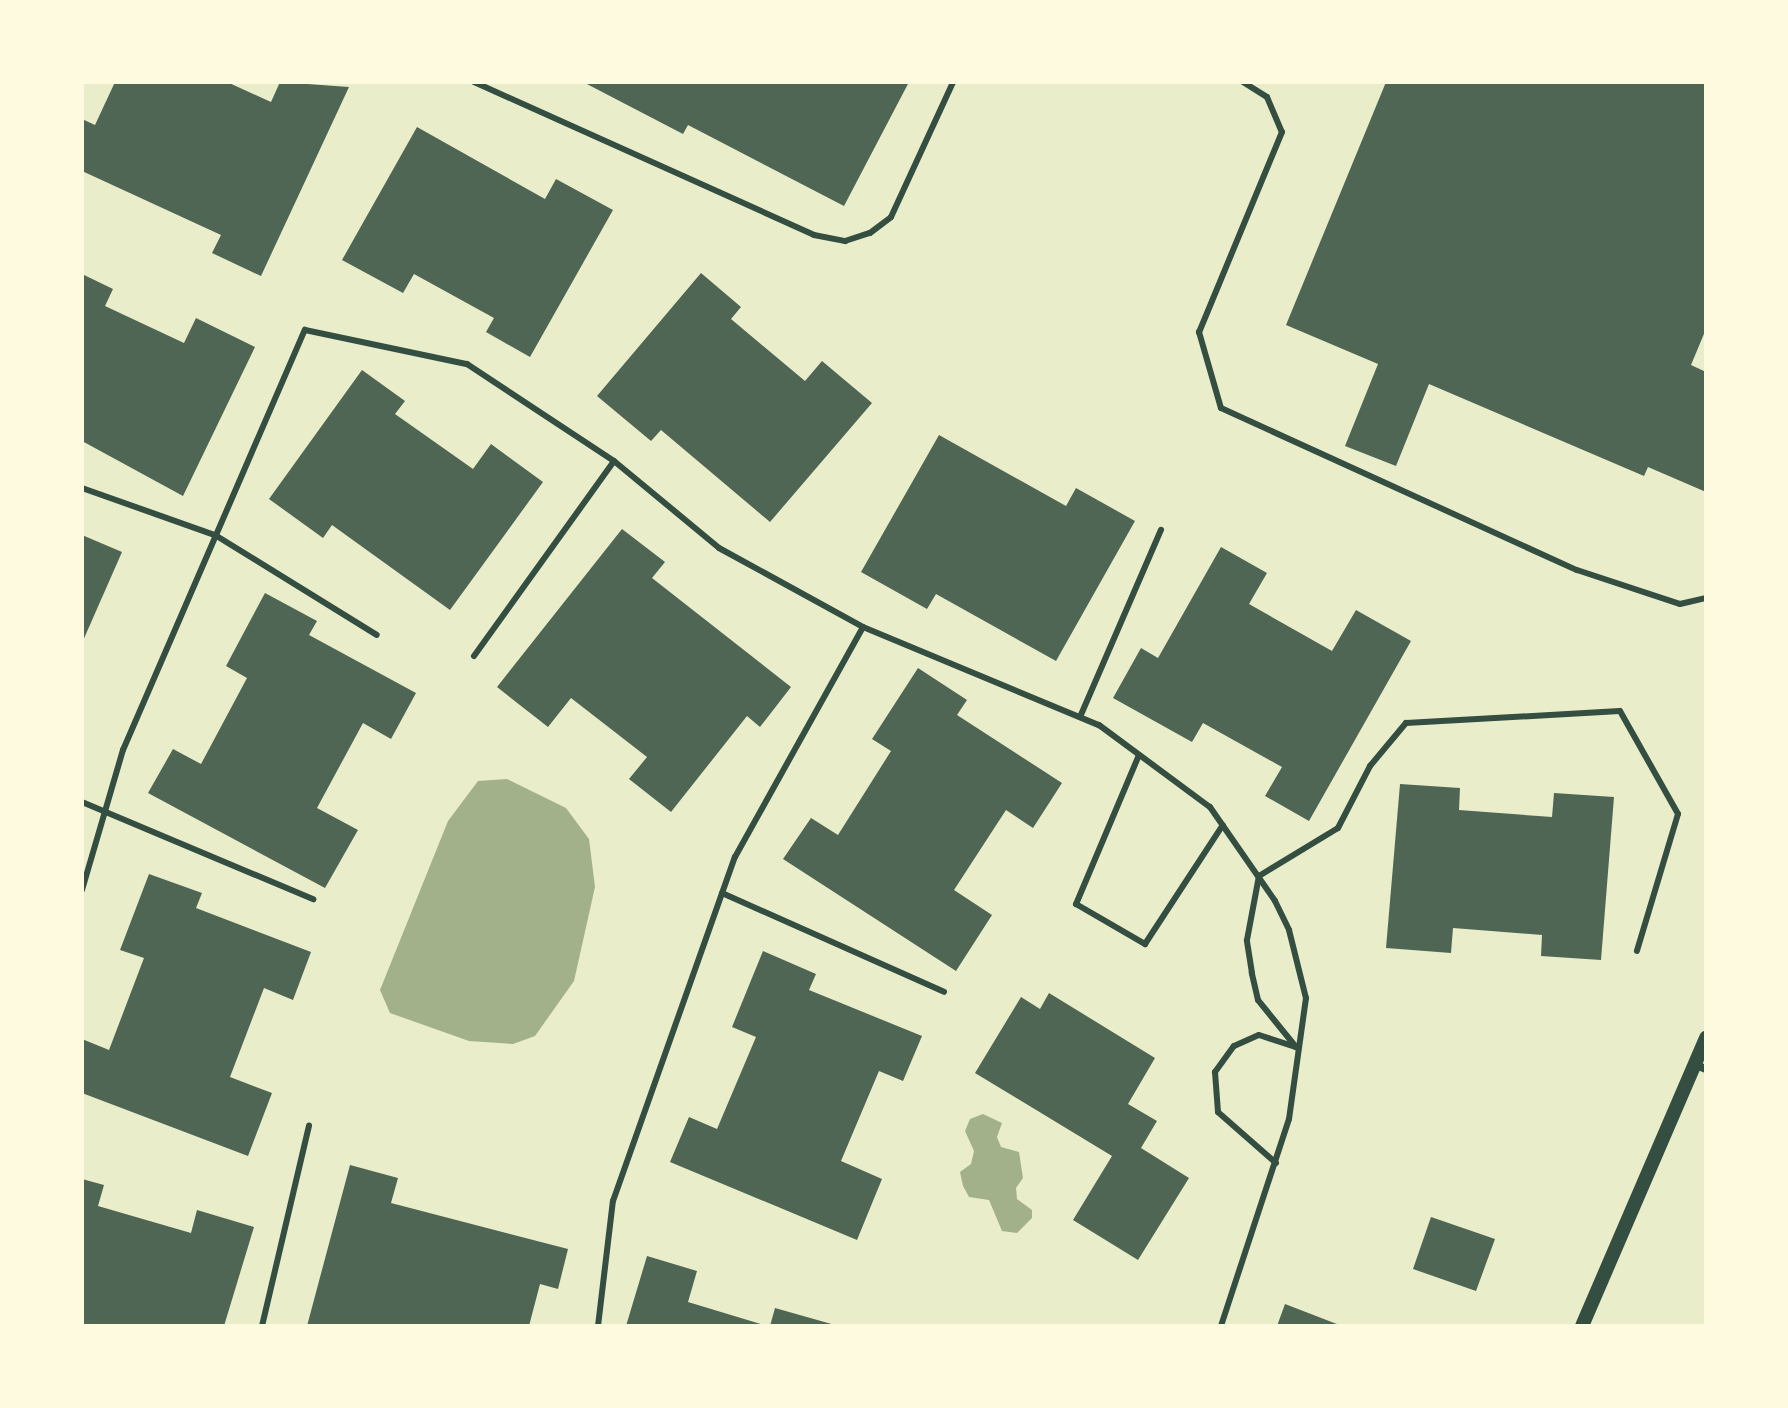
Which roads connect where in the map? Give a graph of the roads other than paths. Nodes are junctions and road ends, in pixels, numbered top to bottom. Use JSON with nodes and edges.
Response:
{"nodes":[{"id":1,"x":474,"y":82,"type":"edge"},
{"id":2,"x":953,"y":82,"type":"edge"},
{"id":3,"x":1243,"y":82,"type":"edge"},
{"id":4,"x":614,"y":461,"type":"junction"},
{"id":5,"x":82,"y":488,"type":"edge"},
{"id":6,"x":1161,"y":530,"type":"dead end"},
{"id":7,"x":215,"y":535,"type":"junction"},
{"id":8,"x":1706,"y":598,"type":"edge"},
{"id":9,"x":863,"y":627,"type":"junction"},
{"id":10,"x":377,"y":635,"type":"dead end"},
{"id":11,"x":474,"y":656,"type":"dead end"},
{"id":12,"x":1080,"y":717,"type":"junction"},
{"id":13,"x":1139,"y":755,"type":"junction"},
{"id":14,"x":82,"y":802,"type":"edge"},
{"id":15,"x":105,"y":811,"type":"junction"},
{"id":16,"x":1223,"y":825,"type":"junction"},
{"id":17,"x":1259,"y":876,"type":"junction"},
{"id":18,"x":82,"y":890,"type":"edge"},
{"id":19,"x":722,"y":893,"type":"junction"},
{"id":20,"x":313,"y":899,"type":"dead end"},
{"id":21,"x":1637,"y":951,"type":"dead end"},
{"id":22,"x":944,"y":992,"type":"dead end"},
{"id":23,"x":1706,"y":1038,"type":"edge"},
{"id":24,"x":1296,"y":1047,"type":"junction"},
{"id":25,"x":1700,"y":1066,"type":"edge"},
{"id":26,"x":309,"y":1125,"type":"dead end"},
{"id":27,"x":1276,"y":1163,"type":"junction"},
{"id":28,"x":262,"y":1326,"type":"edge"},
{"id":29,"x":598,"y":1326,"type":"edge"},
{"id":30,"x":1221,"y":1326,"type":"edge"},
{"id":31,"x":1582,"y":1326,"type":"edge"}],
"edges":[{"from":1,"to":2,"type":"lane"},
{"from":3,"to":8,"type":"lane"},
{"from":4,"to":7,"type":"lane"},
{"from":4,"to":9,"type":"lane"},
{"from":4,"to":11,"type":"lane"},
{"from":5,"to":7,"type":"lane"},
{"from":6,"to":12,"type":"lane"},
{"from":7,"to":10,"type":"lane"},
{"from":7,"to":15,"type":"lane"},
{"from":9,"to":12,"type":"lane"},
{"from":9,"to":19,"type":"lane"},
{"from":12,"to":13,"type":"lane"},
{"from":13,"to":16,"type":"lane"},
{"from":13,"to":16,"type":"lane"},
{"from":14,"to":15,"type":"lane"},
{"from":15,"to":18,"type":"lane"},
{"from":15,"to":20,"type":"lane"},
{"from":16,"to":17,"type":"lane"},
{"from":17,"to":21,"type":"lane"},
{"from":17,"to":24,"type":"lane"},
{"from":17,"to":24,"type":"lane"},
{"from":19,"to":22,"type":"lane"},
{"from":19,"to":29,"type":"lane"},
{"from":23,"to":25,"type":"street"},
{"from":24,"to":27,"type":"lane"},
{"from":24,"to":27,"type":"lane"},
{"from":25,"to":31,"type":"street"},
{"from":26,"to":28,"type":"lane"},
{"from":27,"to":30,"type":"lane"}]}
